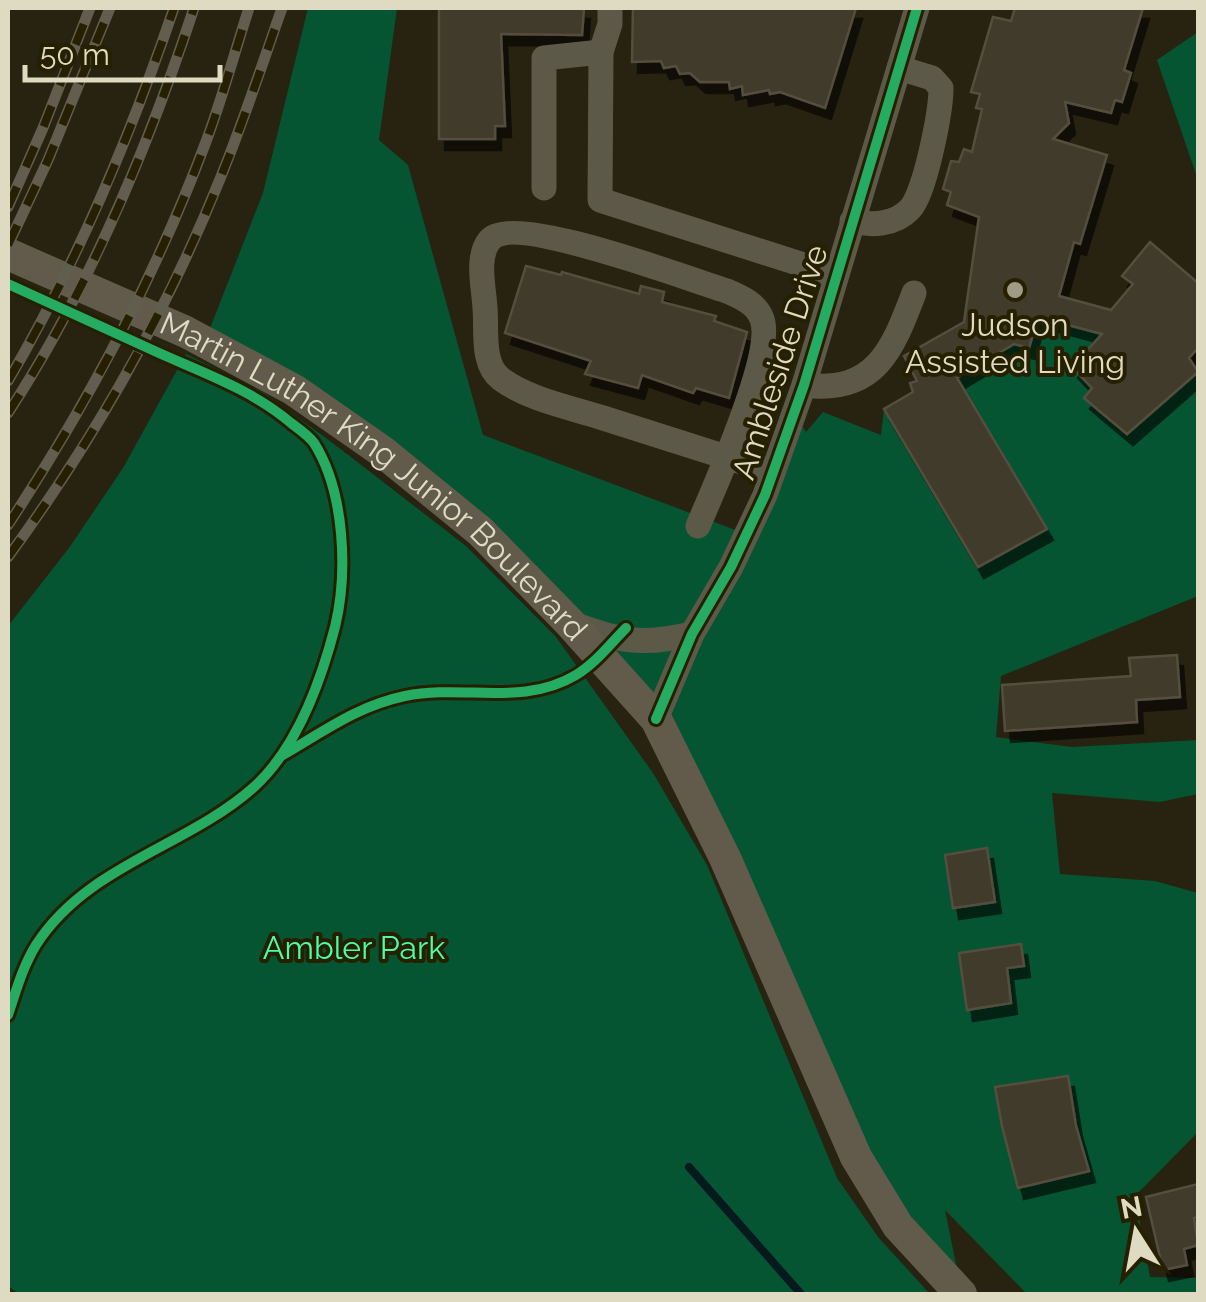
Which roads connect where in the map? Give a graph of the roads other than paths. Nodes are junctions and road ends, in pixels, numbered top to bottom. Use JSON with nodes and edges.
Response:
{"nodes":[{"id":1,"x":610,"y":8,"type":"edge"},
{"id":2,"x":918,"y":8,"type":"edge"},
{"id":3,"x":602,"y":52,"type":"junction"},
{"id":4,"x":900,"y":68,"type":"junction"},
{"id":5,"x":544,"y":188,"type":"dead end"},
{"id":6,"x":852,"y":221,"type":"junction"},
{"id":7,"x":8,"y":254,"type":"edge"},
{"id":8,"x":835,"y":275,"type":"junction"},
{"id":9,"x":914,"y":293,"type":"dead end"},
{"id":10,"x":804,"y":385,"type":"junction"},
{"id":11,"x":728,"y":457,"type":"junction"},
{"id":12,"x":773,"y":472,"type":"junction"},
{"id":13,"x":698,"y":526,"type":"dead end"},
{"id":14,"x":570,"y":622,"type":"junction"},
{"id":15,"x":692,"y":634,"type":"junction"},
{"id":16,"x":656,"y":719,"type":"junction"},
{"id":17,"x":961,"y":1294,"type":"edge"}],
"edges":[{"from":1,"to":3,"type":"street"},
{"from":2,"to":4,"type":"street","name":"Ambleside Drive"},
{"from":3,"to":5,"type":"street"},
{"from":3,"to":8,"type":"street"},
{"from":4,"to":6,"type":"street","name":"Ambleside Drive"},
{"from":4,"to":6,"type":"street"},
{"from":6,"to":8,"type":"street","name":"Ambleside Drive"},
{"from":7,"to":14,"type":"main road","name":"Martin Luther King Junior Boulevard"},
{"from":8,"to":10,"type":"street","name":"Ambleside Drive"},
{"from":9,"to":10,"type":"street"},
{"from":10,"to":12,"type":"street","name":"Ambleside Drive"},
{"from":11,"to":11,"type":"street"},
{"from":11,"to":12,"type":"street"},
{"from":11,"to":13,"type":"street"},
{"from":12,"to":15,"type":"street","name":"Ambleside Drive"},
{"from":14,"to":15,"type":"street"},
{"from":14,"to":16,"type":"main road","name":"Martin Luther King Junior Boulevard"},
{"from":15,"to":16,"type":"street","name":"Ambleside Drive"},
{"from":16,"to":17,"type":"main road","name":"Martin Luther King Junior Boulevard"}]}
